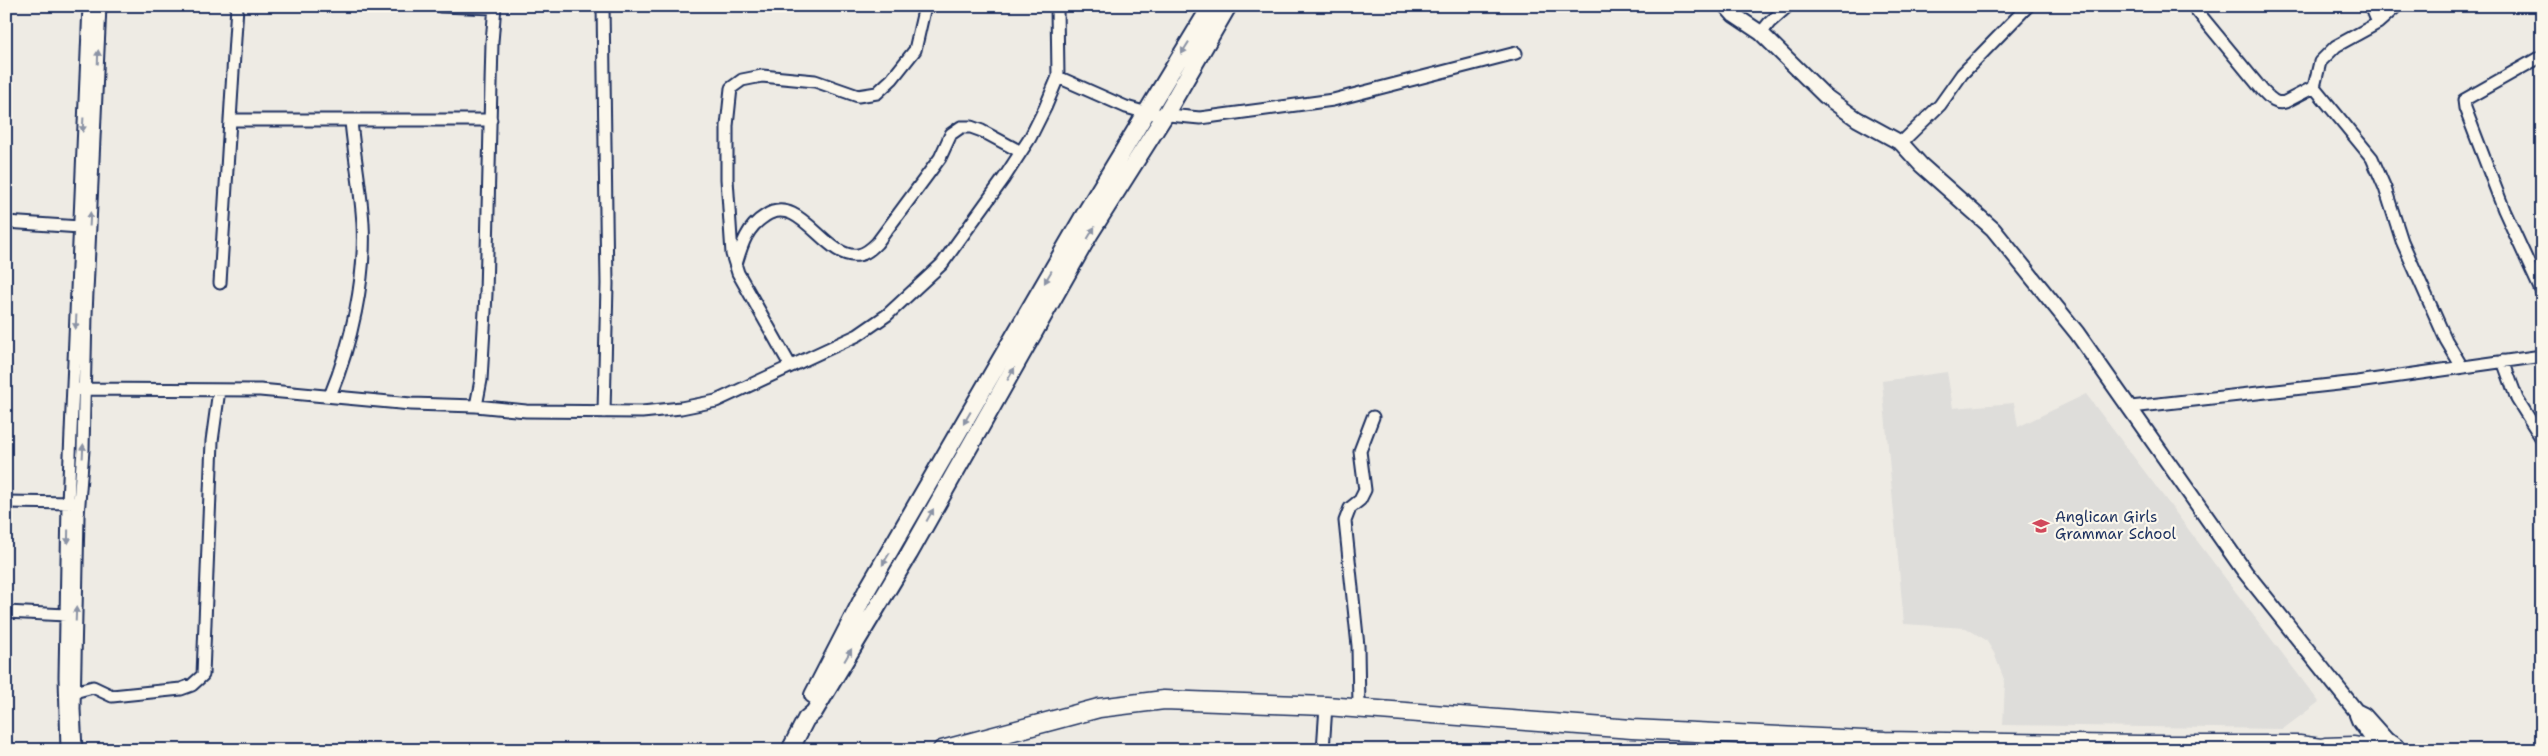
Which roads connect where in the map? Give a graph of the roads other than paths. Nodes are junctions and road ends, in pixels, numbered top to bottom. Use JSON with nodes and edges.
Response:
{"nodes":[{"id":1,"x":89,"y":6,"type":"edge"},
{"id":2,"x":100,"y":6,"type":"edge"},
{"id":3,"x":237,"y":6,"type":"edge"},
{"id":4,"x":440,"y":6,"type":"edge"},
{"id":5,"x":603,"y":6,"type":"edge"},
{"id":6,"x":925,"y":6,"type":"edge"},
{"id":7,"x":1056,"y":6,"type":"edge"},
{"id":8,"x":1211,"y":6,"type":"edge"},
{"id":9,"x":1228,"y":6,"type":"edge"},
{"id":10,"x":1726,"y":6,"type":"edge"},
{"id":11,"x":1788,"y":6,"type":"edge"},
{"id":12,"x":2028,"y":6,"type":"edge"},
{"id":13,"x":2193,"y":6,"type":"edge"},
{"id":14,"x":2372,"y":6,"type":"edge"},
{"id":15,"x":2397,"y":6,"type":"edge"},
{"id":16,"x":494,"y":7,"type":"edge"},
{"id":17,"x":2378,"y":23,"type":"junction"},
{"id":18,"x":1761,"y":33,"type":"junction"},
{"id":19,"x":1516,"y":53,"type":"dead end"},
{"id":20,"x":2542,"y":56,"type":"edge"},
{"id":21,"x":1058,"y":77,"type":"junction"},
{"id":22,"x":2314,"y":87,"type":"junction"},
{"id":23,"x":1147,"y":114,"type":"junction"},
{"id":24,"x":1165,"y":115,"type":"junction"},
{"id":25,"x":231,"y":120,"type":"junction"},
{"id":26,"x":491,"y":120,"type":"junction"},
{"id":27,"x":351,"y":121,"type":"junction"},
{"id":28,"x":1900,"y":144,"type":"junction"},
{"id":29,"x":1021,"y":152,"type":"junction"},
{"id":30,"x":6,"y":222,"type":"edge"},
{"id":31,"x":80,"y":226,"type":"junction"},
{"id":32,"x":736,"y":264,"type":"junction"},
{"id":33,"x":220,"y":283,"type":"dead end"},
{"id":34,"x":2542,"y":294,"type":"edge"},
{"id":35,"x":2542,"y":356,"type":"edge"},
{"id":36,"x":2503,"y":361,"type":"junction"},
{"id":37,"x":790,"y":365,"type":"junction"},
{"id":38,"x":2462,"y":368,"type":"junction"},
{"id":39,"x":80,"y":389,"type":"junction"},
{"id":40,"x":219,"y":390,"type":"junction"},
{"id":41,"x":330,"y":396,"type":"junction"},
{"id":42,"x":476,"y":406,"type":"junction"},
{"id":43,"x":2131,"y":407,"type":"junction"},
{"id":44,"x":604,"y":412,"type":"junction"},
{"id":45,"x":1373,"y":416,"type":"dead end"},
{"id":46,"x":2542,"y":439,"type":"edge"},
{"id":47,"x":6,"y":502,"type":"edge"},
{"id":48,"x":74,"y":503,"type":"junction"},
{"id":49,"x":6,"y":612,"type":"edge"},
{"id":50,"x":66,"y":614,"type":"junction"},
{"id":51,"x":74,"y":692,"type":"junction"},
{"id":52,"x":1326,"y":706,"type":"junction"},
{"id":53,"x":1359,"y":708,"type":"junction"},
{"id":54,"x":806,"y":719,"type":"junction"},
{"id":55,"x":1937,"y":746,"type":"edge"},
{"id":56,"x":2330,"y":748,"type":"edge"},
{"id":57,"x":2383,"y":748,"type":"edge"},
{"id":58,"x":67,"y":750,"type":"edge"},
{"id":59,"x":76,"y":750,"type":"edge"},
{"id":60,"x":790,"y":750,"type":"edge"},
{"id":61,"x":942,"y":750,"type":"edge"},
{"id":62,"x":1323,"y":750,"type":"edge"}],
"edges":[{"from":1,"to":31,"type":"street","one_way":true},
{"from":39,"to":2,"type":"street","one_way":true},
{"from":3,"to":25,"type":"street"},
{"from":4,"to":16,"type":"street"},
{"from":5,"to":44,"type":"street"},
{"from":6,"to":32,"type":"street"},
{"from":7,"to":21,"type":"street"},
{"from":8,"to":23,"type":"main road","one_way":true},
{"from":9,"to":24,"type":"main road"},
{"from":10,"to":18,"type":"street"},
{"from":11,"to":18,"type":"street"},
{"from":12,"to":28,"type":"street"},
{"from":13,"to":22,"type":"street"},
{"from":14,"to":17,"type":"street"},
{"from":15,"to":17,"type":"street"},
{"from":16,"to":26,"type":"street"},
{"from":17,"to":22,"type":"street"},
{"from":18,"to":28,"type":"street"},
{"from":19,"to":24,"type":"street"},
{"from":20,"to":34,"type":"street"},
{"from":21,"to":23,"type":"street"},
{"from":21,"to":29,"type":"street"},
{"from":22,"to":38,"type":"street"},
{"from":23,"to":24,"type":"street"},
{"from":23,"to":54,"type":"main road","one_way":true},
{"from":54,"to":24,"type":"main road","one_way":true},
{"from":25,"to":27,"type":"street"},
{"from":25,"to":33,"type":"street"},
{"from":26,"to":27,"type":"street"},
{"from":26,"to":42,"type":"street"},
{"from":27,"to":41,"type":"street"},
{"from":28,"to":43,"type":"street"},
{"from":29,"to":32,"type":"street"},
{"from":29,"to":37,"type":"street"},
{"from":30,"to":31,"type":"street"},
{"from":31,"to":39,"type":"street","one_way":true},
{"from":32,"to":37,"type":"street"},
{"from":35,"to":36,"type":"street"},
{"from":36,"to":38,"type":"street"},
{"from":36,"to":46,"type":"street"},
{"from":37,"to":44,"type":"street"},
{"from":38,"to":43,"type":"street"},
{"from":39,"to":40,"type":"street"},
{"from":39,"to":48,"type":"street"},
{"from":40,"to":41,"type":"street"},
{"from":40,"to":51,"type":"street"},
{"from":41,"to":42,"type":"street"},
{"from":42,"to":44,"type":"street"},
{"from":43,"to":57,"type":"street"},
{"from":45,"to":53,"type":"street"},
{"from":47,"to":48,"type":"street"},
{"from":48,"to":50,"type":"street","one_way":true},
{"from":51,"to":48,"type":"street","one_way":true},
{"from":49,"to":50,"type":"street"},
{"from":50,"to":58,"type":"street"},
{"from":51,"to":59,"type":"street"},
{"from":52,"to":53,"type":"main road"},
{"from":52,"to":61,"type":"main road"},
{"from":52,"to":62,"type":"street"},
{"from":53,"to":55,"type":"main road"},
{"from":54,"to":60,"type":"main road"},
{"from":55,"to":56,"type":"main road"},
{"from":56,"to":57,"type":"main road"}]}
